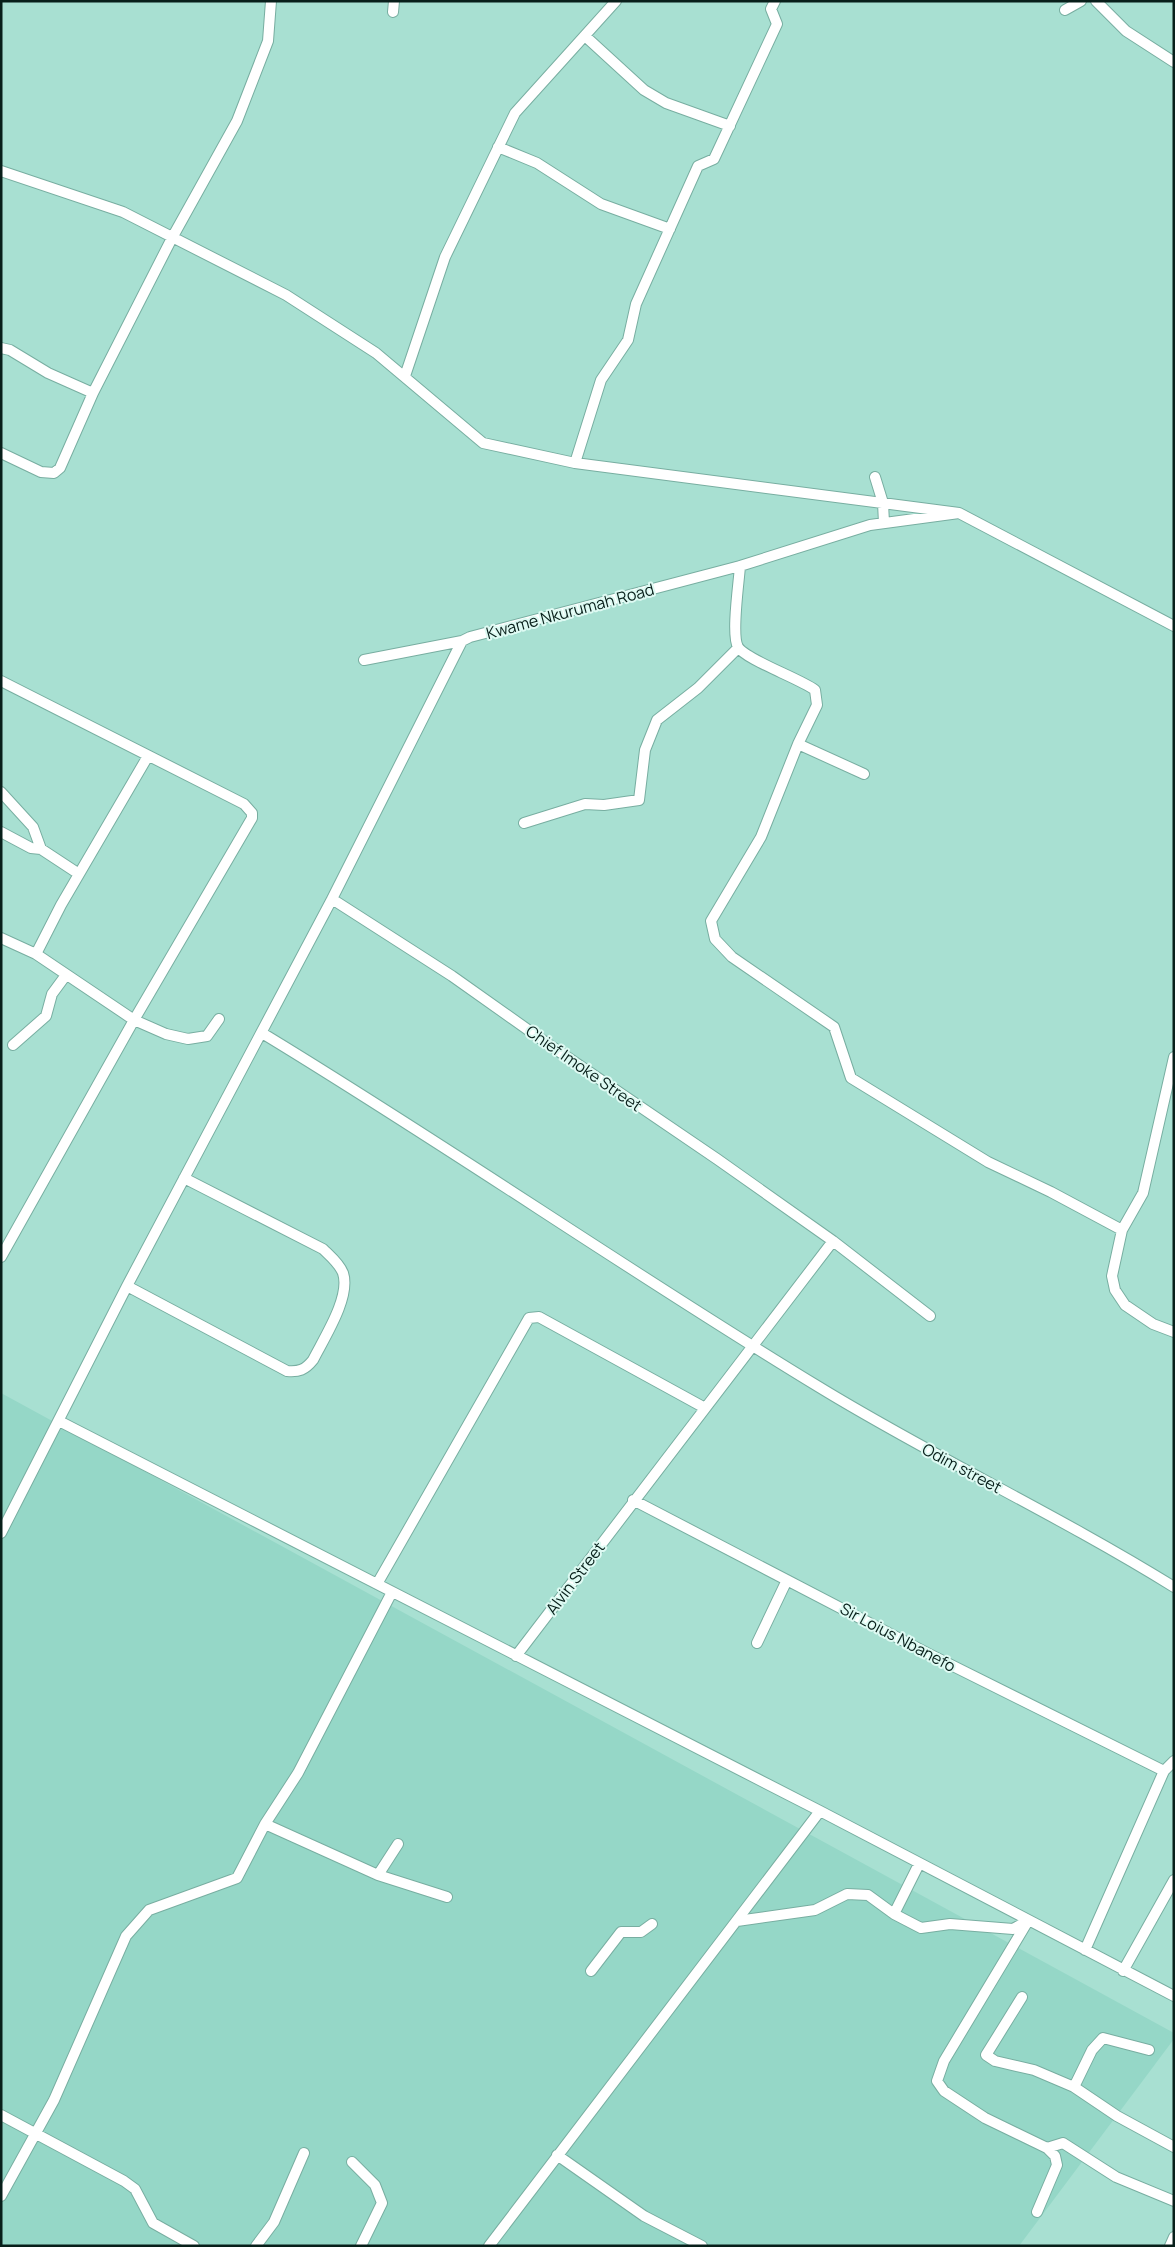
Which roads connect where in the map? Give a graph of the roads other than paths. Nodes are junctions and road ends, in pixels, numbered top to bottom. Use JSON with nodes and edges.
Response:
{"nodes":[{"id":1,"x":271,"y":1,"type":"edge"},
{"id":2,"x":616,"y":1,"type":"edge"},
{"id":3,"x":775,"y":1,"type":"edge"},
{"id":4,"x":1081,"y":1,"type":"edge"},
{"id":5,"x":1096,"y":1,"type":"edge"},
{"id":6,"x":1065,"y":10,"type":"edge"},
{"id":7,"x":585,"y":36,"type":"junction"},
{"id":8,"x":1174,"y":62,"type":"edge"},
{"id":9,"x":730,"y":126,"type":"junction"},
{"id":10,"x":498,"y":147,"type":"junction"},
{"id":11,"x":1,"y":171,"type":"edge"},
{"id":12,"x":670,"y":229,"type":"junction"},
{"id":13,"x":172,"y":238,"type":"junction"},
{"id":14,"x":1,"y":348,"type":"edge"},
{"id":15,"x":405,"y":376,"type":"junction"},
{"id":16,"x":93,"y":393,"type":"junction"},
{"id":17,"x":1,"y":453,"type":"edge"},
{"id":18,"x":575,"y":463,"type":"junction"},
{"id":19,"x":875,"y":477,"type":"dead end"},
{"id":20,"x":883,"y":503,"type":"junction"},
{"id":21,"x":959,"y":513,"type":"junction"},
{"id":22,"x":884,"y":523,"type":"junction"},
{"id":23,"x":740,"y":566,"type":"junction"},
{"id":24,"x":1174,"y":626,"type":"edge"},
{"id":25,"x":462,"y":642,"type":"junction"},
{"id":26,"x":738,"y":648,"type":"junction"},
{"id":27,"x":364,"y":660,"type":"dead end"},
{"id":28,"x":1,"y":681,"type":"edge"},
{"id":29,"x":798,"y":744,"type":"junction"},
{"id":30,"x":148,"y":756,"type":"junction"},
{"id":31,"x":864,"y":774,"type":"dead end"},
{"id":32,"x":2,"y":795,"type":"edge"},
{"id":33,"x":524,"y":823,"type":"dead end"},
{"id":34,"x":1,"y":832,"type":"edge"},
{"id":35,"x":41,"y":849,"type":"junction"},
{"id":36,"x":79,"y":874,"type":"junction"},
{"id":37,"x":332,"y":899,"type":"junction"},
{"id":38,"x":1,"y":938,"type":"edge"},
{"id":39,"x":36,"y":954,"type":"junction"},
{"id":40,"x":66,"y":975,"type":"junction"},
{"id":41,"x":219,"y":1019,"type":"dead end"},
{"id":42,"x":134,"y":1020,"type":"junction"},
{"id":43,"x":262,"y":1033,"type":"junction"},
{"id":44,"x":13,"y":1045,"type":"dead end"},
{"id":45,"x":1174,"y":1057,"type":"edge"},
{"id":46,"x":184,"y":1178,"type":"junction"},
{"id":47,"x":1122,"y":1230,"type":"junction"},
{"id":48,"x":833,"y":1241,"type":"junction"},
{"id":49,"x":1,"y":1257,"type":"edge"},
{"id":50,"x":128,"y":1286,"type":"junction"},
{"id":51,"x":930,"y":1316,"type":"dead end"},
{"id":52,"x":1174,"y":1332,"type":"edge"},
{"id":53,"x":753,"y":1346,"type":"junction"},
{"id":54,"x":705,"y":1408,"type":"junction"},
{"id":55,"x":59,"y":1421,"type":"junction"},
{"id":56,"x":633,"y":1500,"type":"junction"},
{"id":57,"x":1,"y":1533,"type":"edge"},
{"id":58,"x":787,"y":1580,"type":"junction"},
{"id":59,"x":377,"y":1584,"type":"junction"},
{"id":60,"x":1174,"y":1587,"type":"edge"},
{"id":61,"x":392,"y":1592,"type":"junction"},
{"id":62,"x":757,"y":1644,"type":"dead end"},
{"id":63,"x":516,"y":1656,"type":"junction"},
{"id":64,"x":1174,"y":1762,"type":"edge"},
{"id":65,"x":1164,"y":1771,"type":"junction"},
{"id":66,"x":820,"y":1812,"type":"junction"},
{"id":67,"x":266,"y":1824,"type":"junction"},
{"id":68,"x":398,"y":1844,"type":"dead end"},
{"id":69,"x":920,"y":1864,"type":"junction"},
{"id":70,"x":378,"y":1875,"type":"junction"},
{"id":71,"x":1174,"y":1880,"type":"edge"},
{"id":72,"x":447,"y":1898,"type":"dead end"},
{"id":73,"x":894,"y":1914,"type":"junction"},
{"id":74,"x":737,"y":1921,"type":"junction"},
{"id":75,"x":1028,"y":1921,"type":"junction"},
{"id":76,"x":652,"y":1924,"type":"dead end"},
{"id":77,"x":1085,"y":1950,"type":"junction"},
{"id":78,"x":591,"y":1971,"type":"dead end"},
{"id":79,"x":1123,"y":1971,"type":"junction"},
{"id":80,"x":1022,"y":1996,"type":"dead end"},
{"id":81,"x":1174,"y":1996,"type":"edge"},
{"id":82,"x":1149,"y":2050,"type":"dead end"},
{"id":83,"x":1074,"y":2087,"type":"junction"},
{"id":84,"x":1,"y":2115,"type":"edge"},
{"id":85,"x":35,"y":2134,"type":"junction"},
{"id":86,"x":1174,"y":2147,"type":"edge"},
{"id":87,"x":1047,"y":2148,"type":"junction"},
{"id":88,"x":304,"y":2154,"type":"dead end"},
{"id":89,"x":557,"y":2155,"type":"junction"},
{"id":90,"x":352,"y":2162,"type":"dead end"},
{"id":91,"x":1,"y":2196,"type":"edge"},
{"id":92,"x":1174,"y":2201,"type":"edge"},
{"id":93,"x":1038,"y":2212,"type":"dead end"},
{"id":94,"x":1174,"y":2237,"type":"edge"},
{"id":95,"x":194,"y":2246,"type":"edge"},
{"id":96,"x":256,"y":2246,"type":"edge"},
{"id":97,"x":361,"y":2246,"type":"edge"},
{"id":98,"x":489,"y":2246,"type":"edge"},
{"id":99,"x":702,"y":2246,"type":"edge"},
{"id":100,"x":1170,"y":2246,"type":"edge"}],
"edges":[{"from":1,"to":13,"type":"street"},
{"from":2,"to":7,"type":"street"},
{"from":3,"to":9,"type":"street"},
{"from":4,"to":6,"type":"street"},
{"from":5,"to":8,"type":"street"},
{"from":7,"to":9,"type":"street"},
{"from":7,"to":10,"type":"street"},
{"from":9,"to":12,"type":"street"},
{"from":10,"to":12,"type":"street"},
{"from":10,"to":15,"type":"street"},
{"from":11,"to":13,"type":"street"},
{"from":12,"to":18,"type":"street"},
{"from":13,"to":15,"type":"street"},
{"from":13,"to":16,"type":"street"},
{"from":14,"to":16,"type":"street"},
{"from":15,"to":18,"type":"street"},
{"from":16,"to":17,"type":"street"},
{"from":18,"to":20,"type":"street"},
{"from":19,"to":20,"type":"street"},
{"from":20,"to":21,"type":"street"},
{"from":20,"to":22,"type":"street"},
{"from":21,"to":22,"type":"street","name":"Kwame Nkurumah Road"},
{"from":21,"to":24,"type":"street"},
{"from":22,"to":23,"type":"street","name":"Kwame Nkurumah Road"},
{"from":23,"to":25,"type":"street","name":"Kwame Nkurumah Road"},
{"from":23,"to":26,"type":"street"},
{"from":25,"to":27,"type":"street","name":"Kwame Nkurumah Road"},
{"from":25,"to":37,"type":"street"},
{"from":26,"to":29,"type":"street"},
{"from":26,"to":33,"type":"street"},
{"from":28,"to":30,"type":"street"},
{"from":29,"to":31,"type":"street"},
{"from":29,"to":47,"type":"street"},
{"from":30,"to":36,"type":"street"},
{"from":30,"to":42,"type":"street"},
{"from":32,"to":35,"type":"street"},
{"from":34,"to":35,"type":"street"},
{"from":35,"to":36,"type":"street"},
{"from":36,"to":39,"type":"street"},
{"from":37,"to":43,"type":"street"},
{"from":37,"to":48,"type":"street","name":"Chief Imoke Street"},
{"from":38,"to":39,"type":"street"},
{"from":39,"to":40,"type":"street"},
{"from":40,"to":42,"type":"street"},
{"from":40,"to":44,"type":"street"},
{"from":41,"to":42,"type":"street"},
{"from":42,"to":49,"type":"street"},
{"from":43,"to":46,"type":"street"},
{"from":43,"to":53,"type":"street","name":"Odim street"},
{"from":45,"to":47,"type":"street"},
{"from":46,"to":50,"type":"street"},
{"from":46,"to":50,"type":"street"},
{"from":47,"to":52,"type":"street"},
{"from":48,"to":51,"type":"street","name":"Chief Imoke Street"},
{"from":48,"to":53,"type":"street","name":"Alvin Street"},
{"from":50,"to":55,"type":"street"},
{"from":53,"to":54,"type":"street","name":"Alvin Street"},
{"from":53,"to":60,"type":"street","name":"Odim street"},
{"from":54,"to":56,"type":"street","name":"Alvin Street"},
{"from":54,"to":59,"type":"street"},
{"from":55,"to":57,"type":"street"},
{"from":55,"to":59,"type":"street"},
{"from":56,"to":58,"type":"street","name":"Sir Loius Nbanefo"},
{"from":56,"to":63,"type":"street","name":"Alvin Street"},
{"from":58,"to":62,"type":"street"},
{"from":58,"to":65,"type":"street","name":"Sir Loius Nbanefo"},
{"from":59,"to":61,"type":"street"},
{"from":61,"to":63,"type":"street"},
{"from":61,"to":67,"type":"street"},
{"from":63,"to":66,"type":"street"},
{"from":64,"to":65,"type":"street"},
{"from":65,"to":77,"type":"street"},
{"from":66,"to":69,"type":"street"},
{"from":66,"to":74,"type":"street"},
{"from":67,"to":70,"type":"street"},
{"from":67,"to":85,"type":"street"},
{"from":68,"to":70,"type":"street"},
{"from":69,"to":73,"type":"street"},
{"from":69,"to":75,"type":"street"},
{"from":70,"to":72,"type":"street"},
{"from":71,"to":79,"type":"street"},
{"from":73,"to":74,"type":"street"},
{"from":73,"to":75,"type":"street"},
{"from":74,"to":89,"type":"street"},
{"from":75,"to":77,"type":"street"},
{"from":75,"to":87,"type":"street"},
{"from":76,"to":78,"type":"street"},
{"from":77,"to":79,"type":"street"},
{"from":79,"to":81,"type":"street"},
{"from":80,"to":83,"type":"street"},
{"from":82,"to":83,"type":"street"},
{"from":83,"to":86,"type":"street"},
{"from":84,"to":85,"type":"street"},
{"from":85,"to":91,"type":"street"},
{"from":85,"to":95,"type":"street"},
{"from":87,"to":92,"type":"street"},
{"from":87,"to":93,"type":"street"},
{"from":88,"to":96,"type":"street"},
{"from":89,"to":98,"type":"street"},
{"from":89,"to":99,"type":"street"},
{"from":90,"to":97,"type":"street"},
{"from":94,"to":100,"type":"street"}]}
